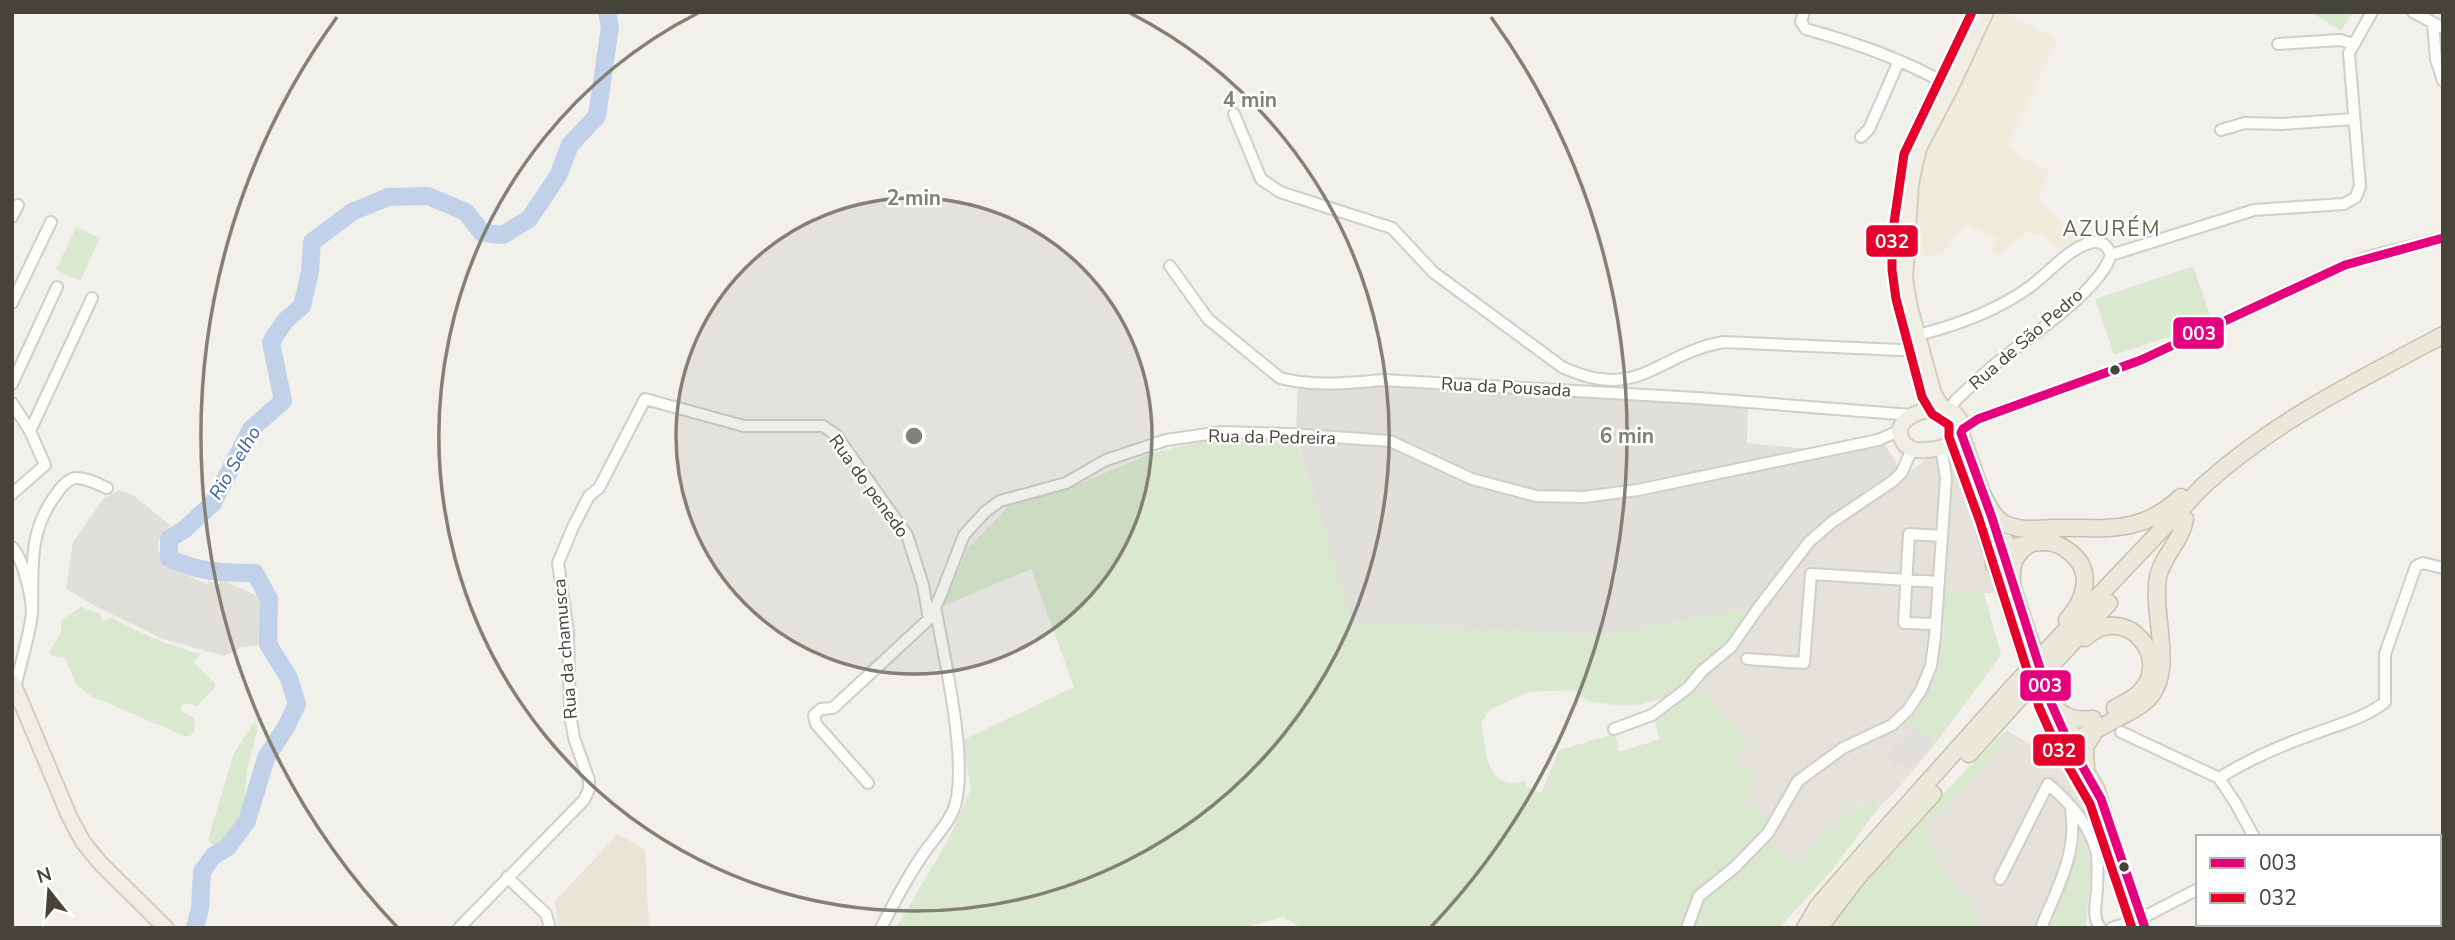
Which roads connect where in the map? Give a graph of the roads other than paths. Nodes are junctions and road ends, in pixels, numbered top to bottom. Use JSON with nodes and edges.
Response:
{"nodes":[{"id":1,"x":1804,"y":12,"type":"edge"},
{"id":2,"x":1986,"y":12,"type":"edge"},
{"id":3,"x":2372,"y":12,"type":"edge"},
{"id":4,"x":2413,"y":12,"type":"edge"},
{"id":5,"x":2438,"y":25,"type":"edge"},
{"id":6,"x":2278,"y":44,"type":"dead end"},
{"id":7,"x":2353,"y":44,"type":"junction"},
{"id":8,"x":1899,"y":61,"type":"junction"},
{"id":9,"x":2443,"y":80,"type":"edge"},
{"id":10,"x":1951,"y":87,"type":"junction"},
{"id":11,"x":1234,"y":114,"type":"dead end"},
{"id":12,"x":2354,"y":118,"type":"junction"},
{"id":13,"x":2221,"y":130,"type":"dead end"},
{"id":14,"x":1861,"y":137,"type":"dead end"},
{"id":15,"x":18,"y":205,"type":"dead end"},
{"id":16,"x":12,"y":217,"type":"edge"},
{"id":17,"x":51,"y":222,"type":"dead end"},
{"id":18,"x":2443,"y":238,"type":"edge"},
{"id":19,"x":2112,"y":255,"type":"junction"},
{"id":20,"x":1171,"y":266,"type":"dead end"},
{"id":21,"x":57,"y":287,"type":"dead end"},
{"id":22,"x":92,"y":298,"type":"dead end"},
{"id":23,"x":12,"y":303,"type":"edge"},
{"id":24,"x":1917,"y":335,"type":"junction"},
{"id":25,"x":2443,"y":335,"type":"edge"},
{"id":26,"x":2443,"y":347,"type":"edge"},
{"id":27,"x":1922,"y":351,"type":"junction"},
{"id":28,"x":12,"y":384,"type":"edge"},
{"id":29,"x":12,"y":403,"type":"edge"},
{"id":30,"x":1950,"y":423,"type":"junction"},
{"id":31,"x":1908,"y":429,"type":"junction"},
{"id":32,"x":30,"y":431,"type":"junction"},
{"id":33,"x":2225,"y":466,"type":"junction"},
{"id":34,"x":107,"y":488,"type":"dead end"},
{"id":35,"x":599,"y":488,"type":"joint"},
{"id":36,"x":12,"y":494,"type":"edge"},
{"id":37,"x":1981,"y":503,"type":"junction"},
{"id":38,"x":2185,"y":519,"type":"junction"},
{"id":39,"x":2041,"y":529,"type":"junction"},
{"id":40,"x":1942,"y":536,"type":"junction"},
{"id":41,"x":2030,"y":544,"type":"junction"},
{"id":42,"x":12,"y":547,"type":"edge"},
{"id":43,"x":2000,"y":547,"type":"junction"},
{"id":44,"x":1994,"y":565,"type":"junction"},
{"id":45,"x":2443,"y":568,"type":"edge"},
{"id":46,"x":1906,"y":580,"type":"junction"},
{"id":47,"x":1939,"y":582,"type":"junction"},
{"id":48,"x":2012,"y":583,"type":"junction"},
{"id":49,"x":935,"y":606,"type":"junction"},
{"id":50,"x":32,"y":612,"type":"junction"},
{"id":51,"x":929,"y":619,"type":"junction"},
{"id":52,"x":1936,"y":625,"type":"junction"},
{"id":53,"x":2055,"y":652,"type":"junction"},
{"id":54,"x":1747,"y":659,"type":"dead end"},
{"id":55,"x":14,"y":685,"type":"edge"},
{"id":56,"x":2037,"y":694,"type":"junction"},
{"id":57,"x":2013,"y":696,"type":"junction"},
{"id":58,"x":2052,"y":703,"type":"junction"},
{"id":59,"x":2095,"y":724,"type":"junction"},
{"id":60,"x":1614,"y":729,"type":"dead end"},
{"id":61,"x":2121,"y":732,"type":"dead end"},
{"id":62,"x":2067,"y":739,"type":"junction"},
{"id":63,"x":2070,"y":762,"type":"junction"},
{"id":64,"x":2086,"y":771,"type":"junction"},
{"id":65,"x":2218,"y":778,"type":"junction"},
{"id":66,"x":868,"y":783,"type":"dead end"},
{"id":67,"x":2071,"y":807,"type":"junction"},
{"id":68,"x":2108,"y":826,"type":"junction"},
{"id":69,"x":2253,"y":835,"type":"edge"},
{"id":70,"x":507,"y":877,"type":"junction"},
{"id":71,"x":2000,"y":879,"type":"dead end"},
{"id":72,"x":2196,"y":890,"type":"edge"},
{"id":73,"x":2143,"y":923,"type":"edge"},
{"id":74,"x":166,"y":928,"type":"edge"},
{"id":75,"x":458,"y":928,"type":"edge"},
{"id":76,"x":551,"y":928,"type":"edge"},
{"id":77,"x":881,"y":928,"type":"edge"},
{"id":78,"x":1687,"y":928,"type":"edge"},
{"id":79,"x":1805,"y":928,"type":"edge"},
{"id":80,"x":1819,"y":928,"type":"edge"},
{"id":81,"x":2041,"y":928,"type":"edge"},
{"id":82,"x":2100,"y":928,"type":"edge"},
{"id":83,"x":2112,"y":928,"type":"edge"}],
"edges":[{"from":1,"to":8,"type":"street"},
{"from":2,"to":10,"type":"main road"},
{"from":3,"to":7,"type":"street"},
{"from":4,"to":5,"type":"street"},
{"from":5,"to":9,"type":"street"},
{"from":6,"to":7,"type":"street"},
{"from":7,"to":12,"type":"street"},
{"from":8,"to":10,"type":"street"},
{"from":8,"to":14,"type":"street"},
{"from":10,"to":24,"type":"main road"},
{"from":11,"to":27,"type":"street"},
{"from":12,"to":13,"type":"street"},
{"from":12,"to":19,"type":"street"},
{"from":15,"to":16,"type":"street"},
{"from":17,"to":23,"type":"street"},
{"from":18,"to":30,"type":"street"},
{"from":19,"to":24,"type":"street"},
{"from":19,"to":30,"type":"street","name":"Rua de São Pedro"},
{"from":20,"to":31,"type":"street","name":"Rua da Pousada"},
{"from":21,"to":28,"type":"street"},
{"from":22,"to":32,"type":"street"},
{"from":24,"to":27,"type":"main road"},
{"from":25,"to":33,"type":"highway"},
{"from":26,"to":38,"type":"highway"},
{"from":27,"to":30,"type":"main road"},
{"from":29,"to":32,"type":"street"},
{"from":30,"to":31,"type":"main road"},
{"from":30,"to":31,"type":"main road"},
{"from":30,"to":37,"type":"main road"},
{"from":30,"to":40,"type":"street"},
{"from":31,"to":49,"type":"street","name":"Rua da Pedreira"},
{"from":31,"to":60,"type":"street"},
{"from":32,"to":36,"type":"street"},
{"from":33,"to":39,"type":"highway"},
{"from":33,"to":53,"type":"highway"},
{"from":34,"to":50,"type":"street"},
{"from":35,"to":51,"type":"street","name":"Rua do penedo"},
{"from":35,"to":70,"type":"street","name":"Rua da chamusca"},
{"from":37,"to":39,"type":"highway"},
{"from":37,"to":43,"type":"highway"},
{"from":37,"to":44,"type":"main road"},
{"from":38,"to":53,"type":"highway"},
{"from":38,"to":59,"type":"highway"},
{"from":39,"to":43,"type":"highway"},
{"from":40,"to":46,"type":"street"},
{"from":40,"to":47,"type":"street"},
{"from":41,"to":43,"type":"highway"},
{"from":41,"to":48,"type":"highway"},
{"from":41,"to":53,"type":"highway"},
{"from":42,"to":50,"type":"street"},
{"from":43,"to":44,"type":"highway"},
{"from":43,"to":48,"type":"main road"},
{"from":44,"to":56,"type":"main road"},
{"from":45,"to":65,"type":"street"},
{"from":46,"to":47,"type":"street"},
{"from":46,"to":52,"type":"street"},
{"from":46,"to":54,"type":"street"},
{"from":47,"to":52,"type":"street"},
{"from":48,"to":58,"type":"main road"},
{"from":49,"to":51,"type":"street","name":"Rua da Pedreira"},
{"from":49,"to":77,"type":"street"},
{"from":50,"to":55,"type":"street"},
{"from":51,"to":66,"type":"street","name":"Rua da Pedreira"},
{"from":52,"to":78,"type":"street"},
{"from":53,"to":57,"type":"highway","bridge":true},
{"from":53,"to":59,"type":"highway"},
{"from":55,"to":74,"type":"main road"},
{"from":56,"to":62,"type":"highway"},
{"from":56,"to":63,"type":"main road"},
{"from":57,"to":79,"type":"highway"},
{"from":57,"to":80,"type":"highway"},
{"from":58,"to":59,"type":"highway"},
{"from":58,"to":62,"type":"main road"},
{"from":59,"to":62,"type":"highway"},
{"from":59,"to":64,"type":"highway"},
{"from":61,"to":65,"type":"street"},
{"from":62,"to":63,"type":"highway"},
{"from":62,"to":64,"type":"main road"},
{"from":63,"to":68,"type":"main road"},
{"from":64,"to":68,"type":"main road"},
{"from":65,"to":69,"type":"street"},
{"from":67,"to":71,"type":"street"},
{"from":67,"to":81,"type":"street"},
{"from":67,"to":82,"type":"street"},
{"from":68,"to":73,"type":"street"},
{"from":70,"to":75,"type":"street"},
{"from":70,"to":76,"type":"street"},
{"from":72,"to":73,"type":"street"},
{"from":73,"to":83,"type":"street"}]}
